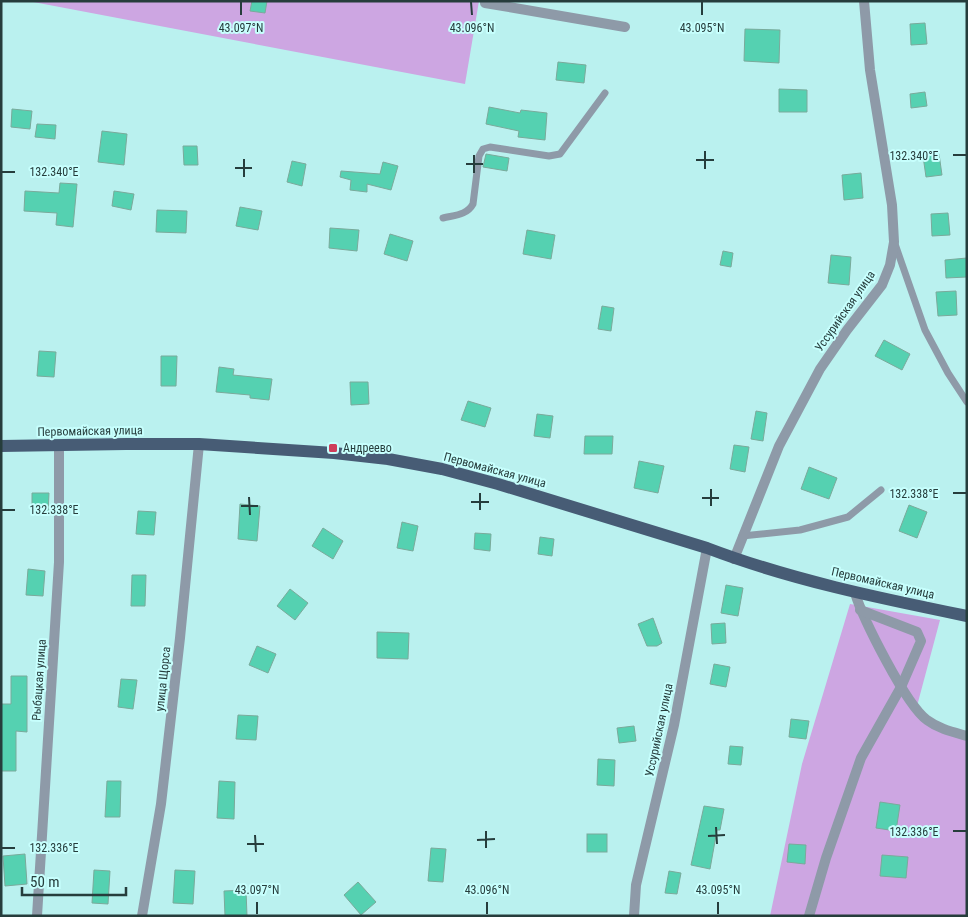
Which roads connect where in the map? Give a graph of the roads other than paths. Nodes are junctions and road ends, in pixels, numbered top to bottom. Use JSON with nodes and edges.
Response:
{"nodes":[{"id":1,"x":864,"y":1,"type":"edge"},
{"id":2,"x":485,"y":3,"type":"dead end"},
{"id":3,"x":625,"y":27,"type":"dead end"},
{"id":4,"x":605,"y":93,"type":"dead end"},
{"id":5,"x":443,"y":218,"type":"dead end"},
{"id":6,"x":894,"y":242,"type":"junction"},
{"id":7,"x":967,"y":402,"type":"edge"},
{"id":8,"x":199,"y":444,"type":"junction"},
{"id":9,"x":60,"y":445,"type":"junction"},
{"id":10,"x":1,"y":446,"type":"edge"},
{"id":11,"x":881,"y":490,"type":"dead end"},
{"id":12,"x":742,"y":536,"type":"junction"},
{"id":13,"x":707,"y":548,"type":"junction"},
{"id":14,"x":734,"y":559,"type":"junction"},
{"id":15,"x":855,"y":593,"type":"junction"},
{"id":16,"x":860,"y":610,"type":"junction"},
{"id":17,"x":967,"y":616,"type":"edge"},
{"id":18,"x":902,"y":687,"type":"junction"},
{"id":19,"x":967,"y":736,"type":"edge"},
{"id":20,"x":37,"y":916,"type":"edge"},
{"id":21,"x":142,"y":916,"type":"edge"},
{"id":22,"x":634,"y":916,"type":"edge"},
{"id":23,"x":809,"y":916,"type":"edge"}],
"edges":[{"from":1,"to":6,"type":"street","name":"Уссурийская улица"},
{"from":2,"to":3,"type":"street"},
{"from":4,"to":5,"type":"lane"},
{"from":6,"to":7,"type":"lane"},
{"from":6,"to":12,"type":"street","name":"Уссурийская улица"},
{"from":8,"to":9,"type":"main road","name":"Первомайская улица"},
{"from":8,"to":13,"type":"main road","name":"Первомайская улица"},
{"from":8,"to":21,"type":"street","name":"улица Щорса"},
{"from":9,"to":10,"type":"main road","name":"Первомайская улица"},
{"from":9,"to":20,"type":"street","name":"Рыбацкая улица"},
{"from":11,"to":12,"type":"lane"},
{"from":12,"to":14,"type":"street","name":"Уссурийская улица"},
{"from":13,"to":14,"type":"main road","name":"Первомайская улица"},
{"from":13,"to":22,"type":"street","name":"Уссурийская улица"},
{"from":14,"to":15,"type":"main road","name":"Первомайская улица"},
{"from":15,"to":16,"type":"street"},
{"from":15,"to":17,"type":"main road","name":"Первомайская улица"},
{"from":16,"to":18,"type":"street"},
{"from":16,"to":18,"type":"street"},
{"from":18,"to":19,"type":"street"},
{"from":18,"to":23,"type":"street"}]}
